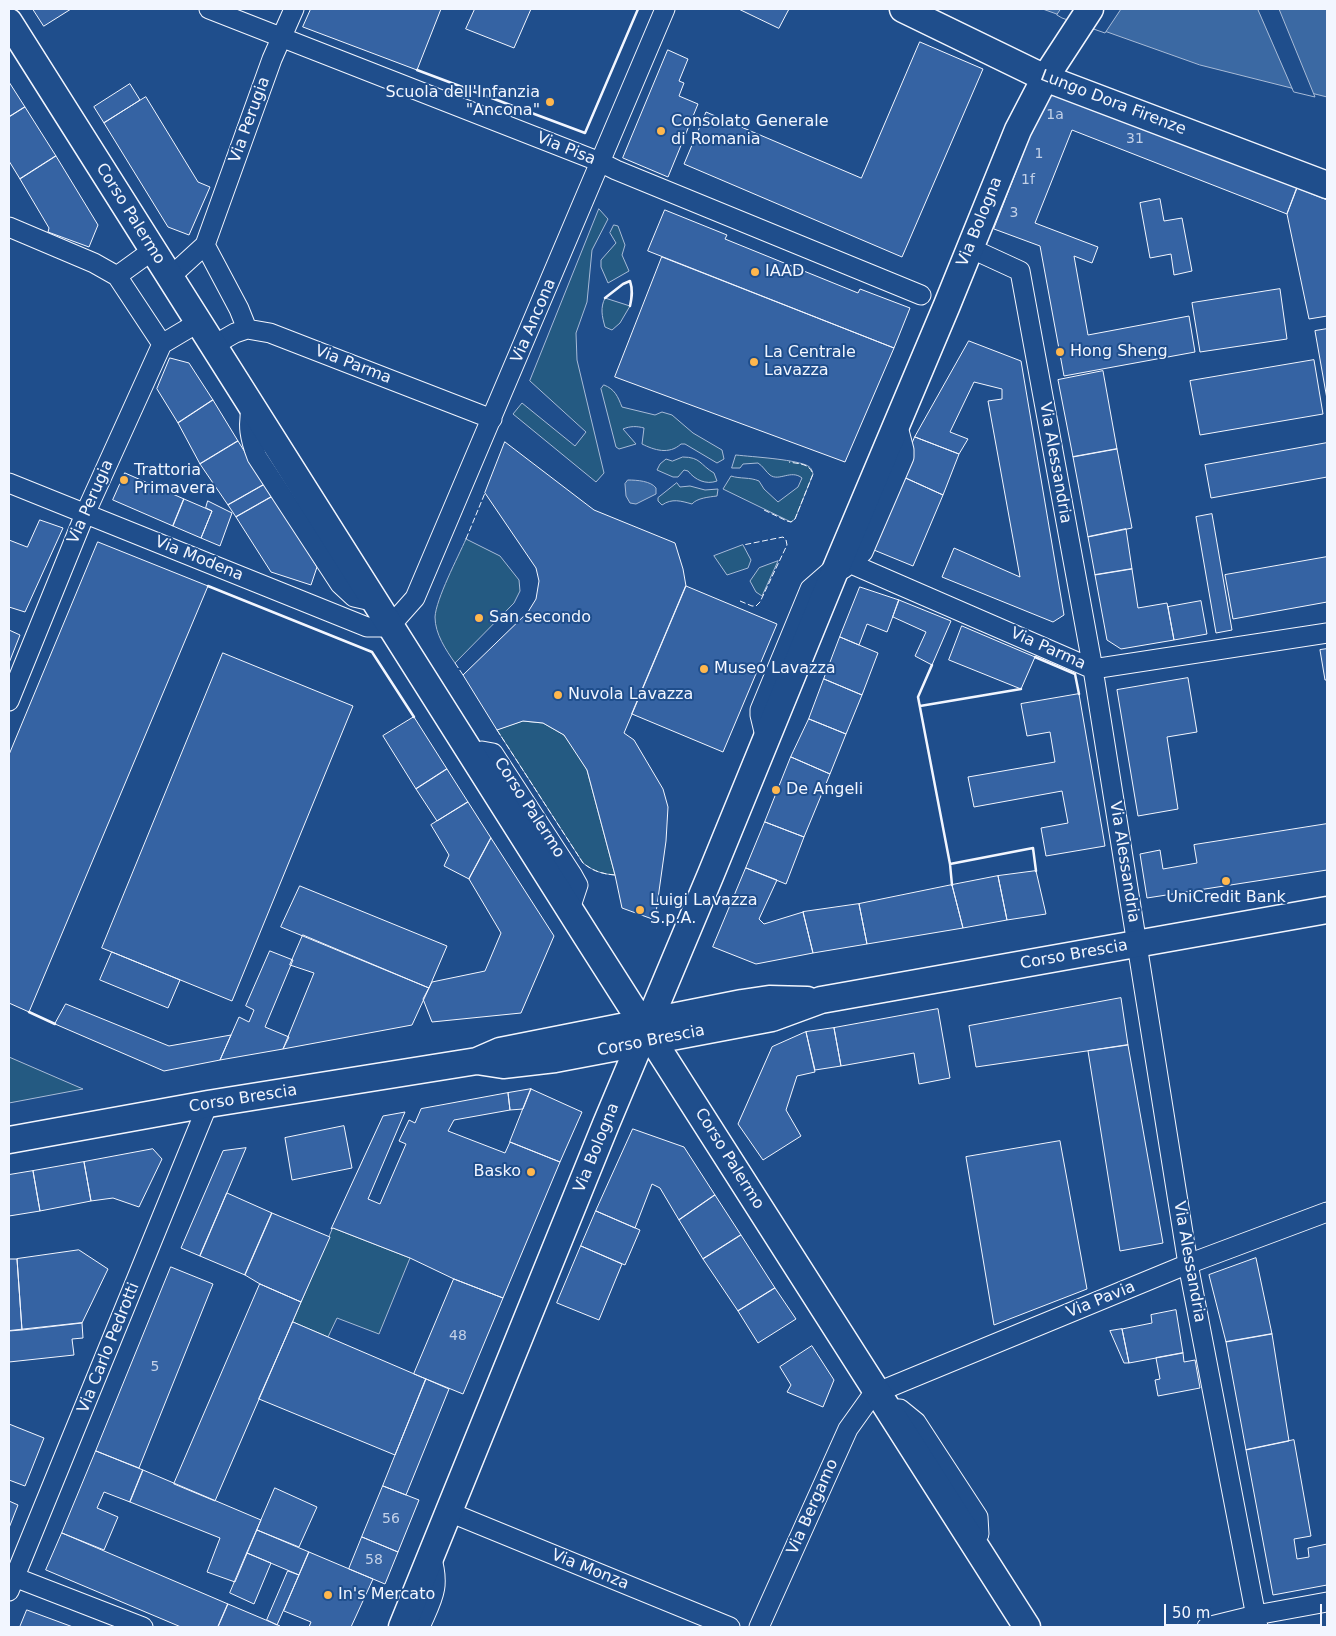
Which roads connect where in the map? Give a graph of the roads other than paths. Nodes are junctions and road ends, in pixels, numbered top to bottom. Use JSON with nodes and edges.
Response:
{"nodes":[{"id":1,"x":209,"y":9,"type":"edge"},
{"id":2,"x":294,"y":9,"type":"edge"},
{"id":3,"x":666,"y":9,"type":"edge"},
{"id":4,"x":903,"y":9,"type":"edge"},
{"id":5,"x":1084,"y":18,"type":"edge"},
{"id":6,"x":9,"y":22,"type":"edge"},
{"id":7,"x":281,"y":37,"type":"junction"},
{"id":8,"x":1045,"y":78,"type":"junction"},
{"id":9,"x":600,"y":162,"type":"junction"},
{"id":10,"x":1327,"y":185,"type":"edge"},
{"id":11,"x":9,"y":227,"type":"edge"},
{"id":12,"x":205,"y":245,"type":"junction"},
{"id":13,"x":970,"y":248,"type":"junction"},
{"id":14,"x":153,"y":250,"type":"junction"},
{"id":15,"x":117,"y":276,"type":"junction"},
{"id":16,"x":170,"y":276,"type":"junction"},
{"id":17,"x":921,"y":295,"type":"dead end"},
{"id":18,"x":199,"y":322,"type":"junction"},
{"id":19,"x":247,"y":329,"type":"junction"},
{"id":20,"x":162,"y":344,"type":"junction"},
{"id":21,"x":214,"y":345,"type":"junction"},
{"id":22,"x":492,"y":419,"type":"junction"},
{"id":23,"x":9,"y":483,"type":"edge"},
{"id":24,"x":85,"y":514,"type":"junction"},
{"id":25,"x":840,"y":566,"type":"junction"},
{"id":26,"x":391,"y":625,"type":"junction"},
{"id":27,"x":1327,"y":632,"type":"edge"},
{"id":28,"x":1093,"y":669,"type":"junction"},
{"id":29,"x":9,"y":701,"type":"edge"},
{"id":30,"x":1327,"y":910,"type":"edge"},
{"id":31,"x":1137,"y":944,"type":"junction"},
{"id":32,"x":647,"y":1031,"type":"junction"},
{"id":33,"x":208,"y":1104,"type":"junction"},
{"id":34,"x":9,"y":1140,"type":"edge"},
{"id":35,"x":1327,"y":1212,"type":"edge"},
{"id":36,"x":1188,"y":1264,"type":"junction"},
{"id":37,"x":882,"y":1400,"type":"junction"},
{"id":38,"x":449,"y":1512,"type":"junction"},
{"id":39,"x":431,"y":1556,"type":"junction"},
{"id":40,"x":11,"y":1581,"type":"edge"},
{"id":41,"x":1327,"y":1602,"type":"edge"},
{"id":42,"x":1257,"y":1621,"type":"edge"},
{"id":43,"x":143,"y":1627,"type":"edge"},
{"id":44,"x":402,"y":1627,"type":"edge"},
{"id":45,"x":420,"y":1627,"type":"edge"},
{"id":46,"x":730,"y":1627,"type":"edge"},
{"id":47,"x":759,"y":1627,"type":"edge"},
{"id":48,"x":1027,"y":1627,"type":"edge"},
{"id":49,"x":1207,"y":1627,"type":"edge"}],
"edges":[{"from":1,"to":7,"type":"street","name":"Via Pisa"},
{"from":2,"to":7,"type":"street","name":"Via Perugia"},
{"from":3,"to":9,"type":"street","name":"Via Ancona"},
{"from":4,"to":8,"type":"street","name":"Lungo Dora Firenze"},
{"from":5,"to":8,"type":"street","name":"Via Bologna"},
{"from":6,"to":14,"type":"street","name":"Corso Palermo"},
{"from":7,"to":9,"type":"street","name":"Via Pisa"},
{"from":7,"to":12,"type":"street","name":"Via Perugia"},
{"from":8,"to":10,"type":"street","name":"Lungo Dora Firenze"},
{"from":8,"to":13,"type":"street","name":"Via Bologna"},
{"from":9,"to":17,"type":"street","name":"Via Pisa"},
{"from":9,"to":22,"type":"street","name":"Via Ancona"},
{"from":11,"to":15,"type":"street"},
{"from":12,"to":16,"type":"street","name":"Via Perugia"},
{"from":12,"to":19,"type":"street"},
{"from":13,"to":25,"type":"street","name":"Via Bologna"},
{"from":13,"to":28,"type":"street","name":"Via Alessandria"},
{"from":14,"to":15,"type":"street"},
{"from":14,"to":16,"type":"street","name":"Corso Palermo"},
{"from":15,"to":20,"type":"street"},
{"from":16,"to":18,"type":"street","name":"Corso Palermo"},
{"from":18,"to":20,"type":"street"},
{"from":18,"to":21,"type":"street","name":"Corso Palermo"},
{"from":19,"to":21,"type":"street"},
{"from":19,"to":22,"type":"street","name":"Via Parma"},
{"from":20,"to":24,"type":"street","name":"Via Perugia"},
{"from":21,"to":26,"type":"street","name":"Corso Palermo"},
{"from":22,"to":26,"type":"street","name":"Via Ancona"},
{"from":23,"to":24,"type":"street","name":"Via Modena"},
{"from":24,"to":26,"type":"street","name":"Via Modena"},
{"from":24,"to":29,"type":"street","name":"Via Perugia"},
{"from":25,"to":28,"type":"street","name":"Via Parma"},
{"from":25,"to":32,"type":"street","name":"Via Bologna"},
{"from":26,"to":32,"type":"street","name":"Corso Palermo"},
{"from":27,"to":28,"type":"street","name":"Via Parma"},
{"from":28,"to":31,"type":"street","name":"Via Alessandria"},
{"from":30,"to":31,"type":"street","name":"Corso Brescia"},
{"from":31,"to":32,"type":"street","name":"Corso Brescia"},
{"from":31,"to":36,"type":"street","name":"Via Alessandria"},
{"from":32,"to":33,"type":"street","name":"Corso Brescia"},
{"from":32,"to":37,"type":"street","name":"Corso Palermo"},
{"from":32,"to":38,"type":"street","name":"Via Bologna"},
{"from":33,"to":34,"type":"street","name":"Corso Brescia"},
{"from":33,"to":40,"type":"street","name":"Via Carlo Pedrotti"},
{"from":35,"to":36,"type":"street","name":"Via Pavia"},
{"from":36,"to":37,"type":"street","name":"Via Pavia"},
{"from":36,"to":42,"type":"street","name":"Via Alessandria"},
{"from":37,"to":47,"type":"street","name":"Via Bergamo"},
{"from":37,"to":48,"type":"street","name":"Corso Palermo"},
{"from":38,"to":39,"type":"street","name":"Via Bologna"},
{"from":38,"to":46,"type":"street","name":"Via Monza"},
{"from":39,"to":44,"type":"street","name":"Via Bologna"},
{"from":39,"to":45,"type":"street"},
{"from":40,"to":43,"type":"street"},
{"from":41,"to":42,"type":"street"},
{"from":42,"to":49,"type":"street"}]}
